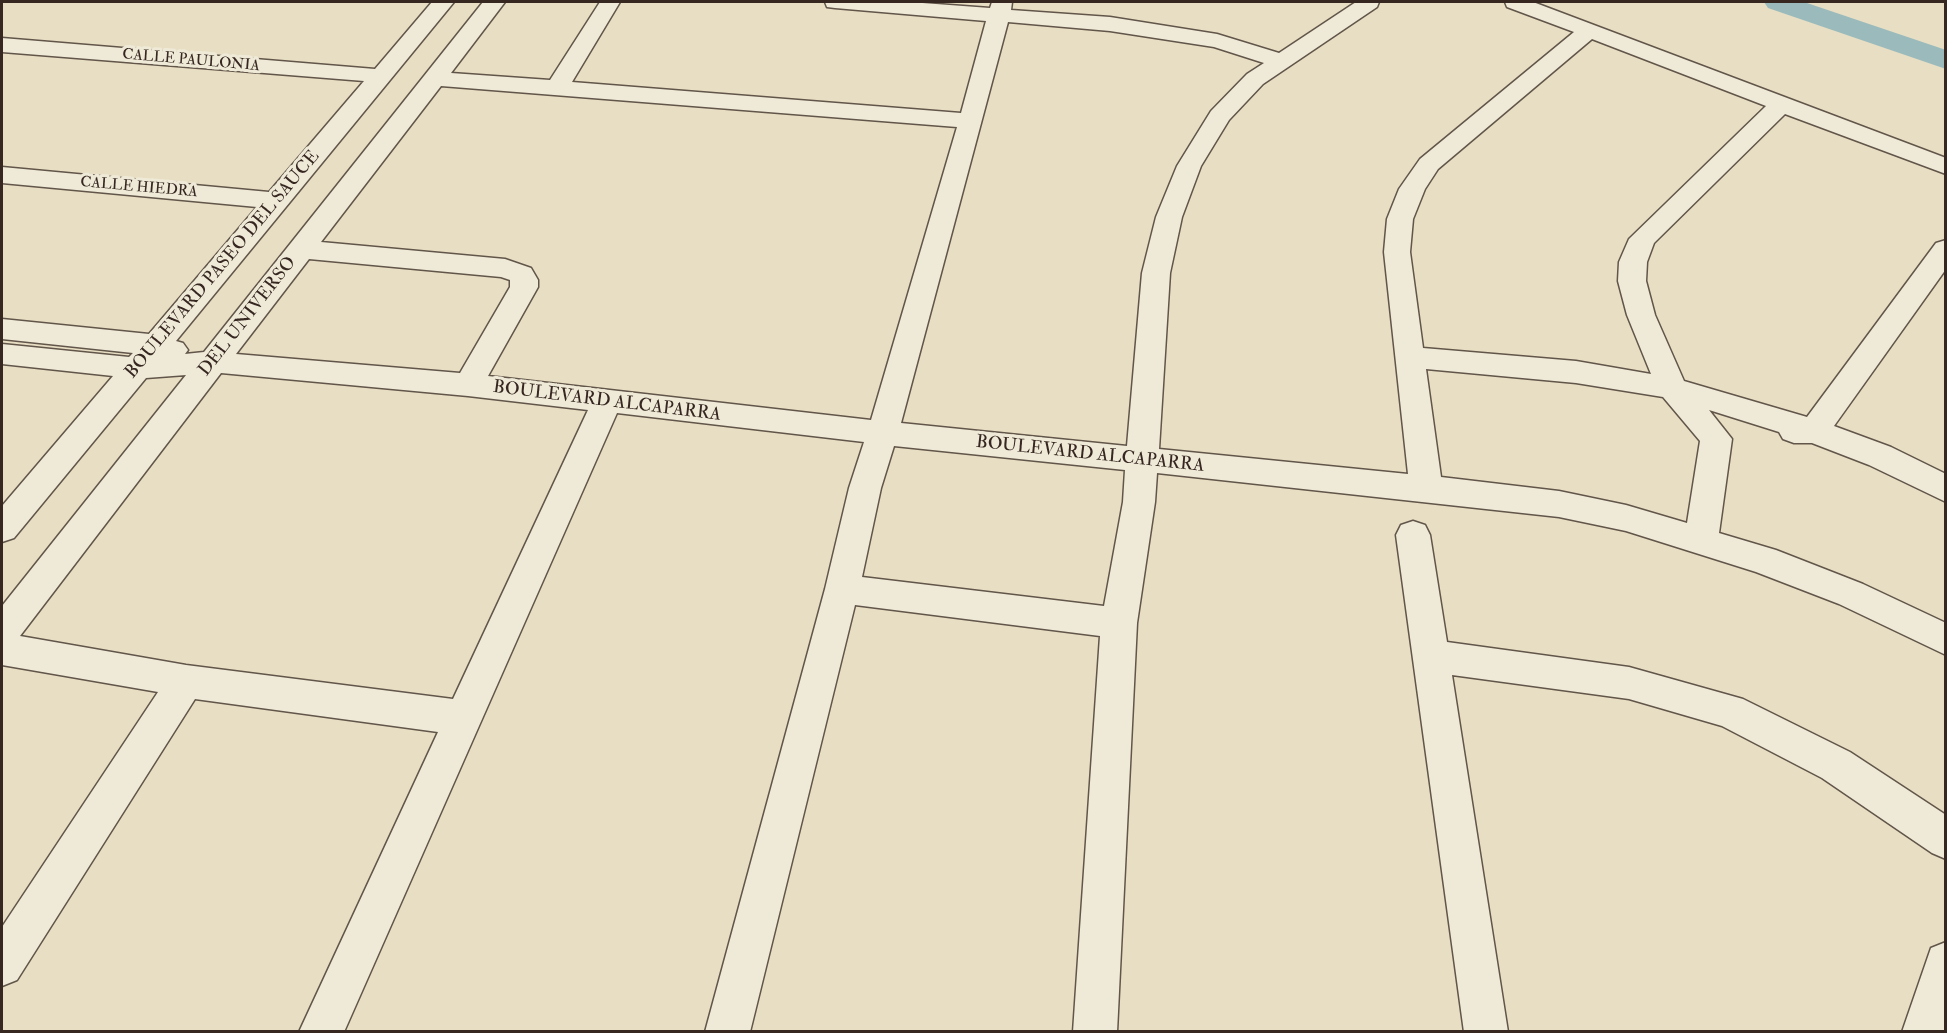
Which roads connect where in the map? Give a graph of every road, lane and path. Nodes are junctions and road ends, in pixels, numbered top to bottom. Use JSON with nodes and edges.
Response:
{"nodes":[{"id":1,"x":443,"y":2,"type":"edge"},
{"id":2,"x":494,"y":2,"type":"edge"},
{"id":3,"x":610,"y":2,"type":"edge"},
{"id":4,"x":835,"y":2,"type":"edge"},
{"id":5,"x":1369,"y":2,"type":"edge"},
{"id":6,"x":1515,"y":2,"type":"edge"},
{"id":7,"x":1000,"y":8,"type":"edge"},
{"id":8,"x":1590,"y":30,"type":"junction"},
{"id":9,"x":2,"y":45,"type":"edge"},
{"id":10,"x":1281,"y":61,"type":"junction"},
{"id":11,"x":381,"y":76,"type":"junction"},
{"id":12,"x":433,"y":78,"type":"junction"},
{"id":13,"x":557,"y":88,"type":"junction"},
{"id":14,"x":1782,"y":104,"type":"junction"},
{"id":15,"x":971,"y":121,"type":"junction"},
{"id":16,"x":1946,"y":167,"type":"edge"},
{"id":17,"x":2,"y":175,"type":"edge"},
{"id":18,"x":277,"y":201,"type":"junction"},
{"id":19,"x":300,"y":249,"type":"junction"},
{"id":20,"x":1946,"y":249,"type":"edge"},
{"id":21,"x":2,"y":329,"type":"edge"},
{"id":22,"x":157,"y":345,"type":"junction"},
{"id":23,"x":2,"y":354,"type":"edge"},
{"id":24,"x":1410,"y":357,"type":"junction"},
{"id":25,"x":212,"y":362,"type":"junction"},
{"id":26,"x":137,"y":368,"type":"junction"},
{"id":27,"x":468,"y":386,"type":"junction"},
{"id":28,"x":1672,"y":388,"type":"junction"},
{"id":29,"x":607,"y":402,"type":"junction"},
{"id":30,"x":1814,"y":431,"type":"junction"},
{"id":31,"x":883,"y":433,"type":"junction"},
{"id":32,"x":1716,"y":439,"type":"junction"},
{"id":33,"x":1141,"y":460,"type":"junction"},
{"id":34,"x":1426,"y":488,"type":"junction"},
{"id":35,"x":1946,"y":489,"type":"edge"},
{"id":36,"x":2,"y":529,"type":"edge"},
{"id":37,"x":1413,"y":535,"type":"dead end"},
{"id":38,"x":1701,"y":540,"type":"junction"},
{"id":39,"x":842,"y":589,"type":"junction"},
{"id":40,"x":1119,"y":623,"type":"junction"},
{"id":41,"x":2,"y":632,"type":"edge"},
{"id":42,"x":1946,"y":640,"type":"edge"},
{"id":43,"x":2,"y":649,"type":"edge"},
{"id":44,"x":1431,"y":656,"type":"junction"},
{"id":45,"x":186,"y":681,"type":"junction"},
{"id":46,"x":464,"y":718,"type":"junction"},
{"id":47,"x":1946,"y":839,"type":"edge"},
{"id":48,"x":1946,"y":963,"type":"edge"},
{"id":49,"x":2,"y":965,"type":"edge"},
{"id":50,"x":321,"y":1032,"type":"edge"},
{"id":51,"x":727,"y":1032,"type":"edge"},
{"id":52,"x":1095,"y":1032,"type":"edge"},
{"id":53,"x":1486,"y":1032,"type":"edge"},
{"id":54,"x":1924,"y":1032,"type":"edge"}],
"edges":[{"from":1,"to":11,"type":"street","name":"BOULEVARD PASEO DEL SAUCE"},
{"from":2,"to":12,"type":"street","name":"DEL UNIVERSO"},
{"from":3,"to":13,"type":"street"},
{"from":4,"to":7,"type":"street"},
{"from":5,"to":10,"type":"street"},
{"from":6,"to":8,"type":"street"},
{"from":7,"to":10,"type":"street"},
{"from":7,"to":15,"type":"street"},
{"from":8,"to":14,"type":"street"},
{"from":8,"to":24,"type":"street"},
{"from":9,"to":11,"type":"street","name":"CALLE PAULONIA"},
{"from":10,"to":33,"type":"street"},
{"from":11,"to":18,"type":"street","name":"BOULEVARD PASEO DEL SAUCE"},
{"from":12,"to":13,"type":"street"},
{"from":12,"to":19,"type":"street","name":"DEL UNIVERSO"},
{"from":13,"to":15,"type":"street"},
{"from":14,"to":16,"type":"street"},
{"from":14,"to":28,"type":"street"},
{"from":15,"to":31,"type":"street"},
{"from":17,"to":18,"type":"street","name":"CALLE HIEDRA"},
{"from":18,"to":22,"type":"street","name":"BOULEVARD PASEO DEL SAUCE"},
{"from":19,"to":25,"type":"street","name":"DEL UNIVERSO"},
{"from":19,"to":27,"type":"street"},
{"from":20,"to":30,"type":"street"},
{"from":21,"to":22,"type":"street","name":"BOULEVARD ALCAPARRA"},
{"from":22,"to":25,"type":"street","name":"BOULEVARD ALCAPARRA"},
{"from":22,"to":26,"type":"street","name":"BOULEVARD PASEO DEL SAUCE"},
{"from":23,"to":26,"type":"street","name":"BOULEVARD ALCAPARRA"},
{"from":24,"to":28,"type":"street"},
{"from":24,"to":34,"type":"street"},
{"from":25,"to":26,"type":"street","name":"BOULEVARD ALCAPARRA"},
{"from":25,"to":27,"type":"street","name":"BOULEVARD ALCAPARRA"},
{"from":25,"to":41,"type":"street","name":"DEL UNIVERSO"},
{"from":26,"to":36,"type":"street","name":"BOULEVARD PASEO DEL SAUCE"},
{"from":27,"to":29,"type":"street","name":"BOULEVARD ALCAPARRA"},
{"from":28,"to":30,"type":"street"},
{"from":28,"to":32,"type":"street"},
{"from":29,"to":31,"type":"street","name":"BOULEVARD ALCAPARRA"},
{"from":29,"to":46,"type":"street"},
{"from":30,"to":32,"type":"street"},
{"from":30,"to":35,"type":"street"},
{"from":31,"to":33,"type":"street","name":"BOULEVARD ALCAPARRA"},
{"from":31,"to":39,"type":"street"},
{"from":32,"to":38,"type":"street"},
{"from":33,"to":34,"type":"street","name":"BOULEVARD ALCAPARRA"},
{"from":33,"to":40,"type":"street"},
{"from":34,"to":38,"type":"street","name":"BOULEVARD ALCAPARRA"},
{"from":37,"to":44,"type":"street"},
{"from":38,"to":42,"type":"street","name":"BOULEVARD ALCAPARRA"},
{"from":39,"to":40,"type":"street"},
{"from":39,"to":51,"type":"street"},
{"from":40,"to":52,"type":"street"},
{"from":43,"to":45,"type":"street"},
{"from":44,"to":47,"type":"street"},
{"from":44,"to":53,"type":"street"},
{"from":45,"to":46,"type":"street"},
{"from":45,"to":49,"type":"street"},
{"from":46,"to":50,"type":"street"},
{"from":48,"to":54,"type":"street"}]}
